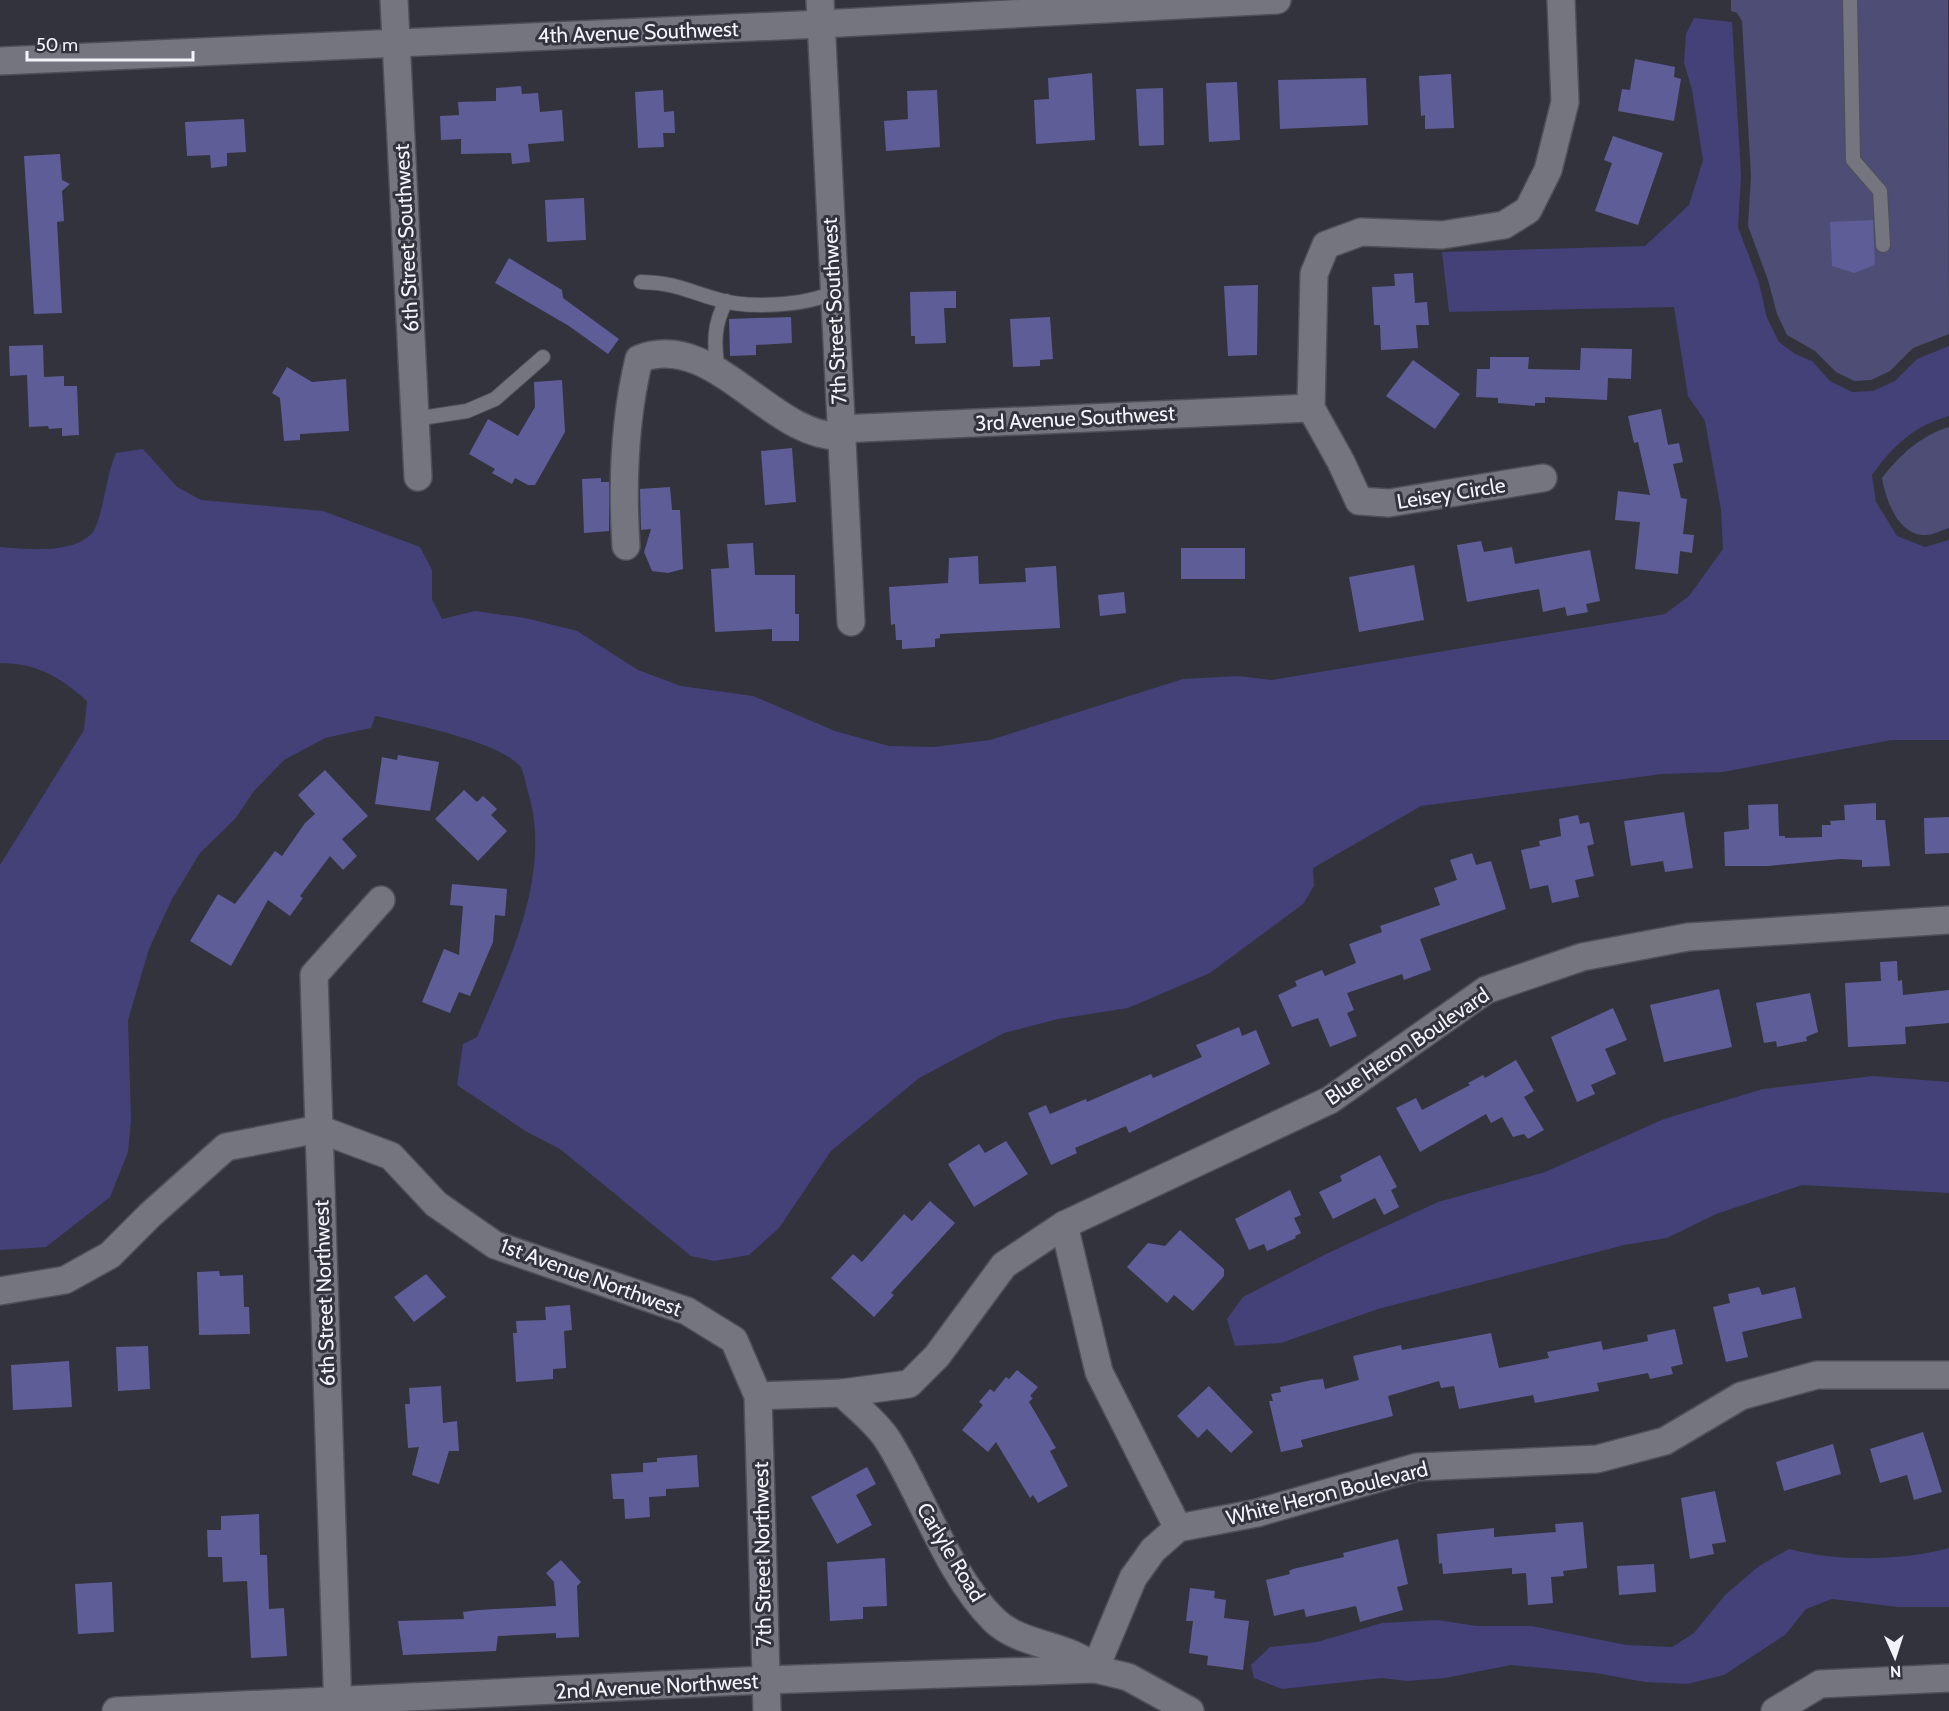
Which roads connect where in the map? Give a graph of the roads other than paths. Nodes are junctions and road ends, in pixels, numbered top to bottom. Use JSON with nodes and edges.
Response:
{"nodes":[{"id":1,"x":394,"y":0,"type":"edge"},
{"id":2,"x":1277,"y":0,"type":"edge"},
{"id":3,"x":1561,"y":0,"type":"edge"},
{"id":4,"x":1850,"y":0,"type":"edge"},
{"id":5,"x":1220,"y":1,"type":"edge"},
{"id":6,"x":820,"y":12,"type":"edge"},
{"id":7,"x":396,"y":42,"type":"junction"},
{"id":8,"x":0,"y":61,"type":"edge"},
{"id":9,"x":1883,"y":245,"type":"dead end"},
{"id":10,"x":641,"y":282,"type":"dead end"},
{"id":11,"x":834,"y":292,"type":"junction"},
{"id":12,"x":726,"y":302,"type":"junction"},
{"id":13,"x":543,"y":357,"type":"dead end"},
{"id":14,"x":718,"y":372,"type":"junction"},
{"id":15,"x":1311,"y":408,"type":"junction"},
{"id":16,"x":415,"y":419,"type":"junction"},
{"id":17,"x":840,"y":432,"type":"junction"},
{"id":18,"x":418,"y":477,"type":"dead end"},
{"id":19,"x":1543,"y":478,"type":"dead end"},
{"id":20,"x":626,"y":546,"type":"dead end"},
{"id":21,"x":851,"y":622,"type":"dead end"},
{"id":22,"x":381,"y":900,"type":"dead end"},
{"id":23,"x":1949,"y":920,"type":"edge"},
{"id":24,"x":319,"y":1130,"type":"junction"},
{"id":25,"x":1064,"y":1226,"type":"junction"},
{"id":26,"x":0,"y":1291,"type":"edge"},
{"id":27,"x":1949,"y":1375,"type":"edge"},
{"id":28,"x":842,"y":1393,"type":"junction"},
{"id":29,"x":758,"y":1396,"type":"junction"},
{"id":30,"x":1178,"y":1528,"type":"junction"},
{"id":31,"x":1095,"y":1669,"type":"junction"},
{"id":32,"x":1949,"y":1678,"type":"edge"},
{"id":33,"x":766,"y":1680,"type":"junction"},
{"id":34,"x":337,"y":1706,"type":"edge"},
{"id":35,"x":116,"y":1711,"type":"edge"},
{"id":36,"x":767,"y":1711,"type":"edge"},
{"id":37,"x":1190,"y":1711,"type":"edge"},
{"id":38,"x":1775,"y":1711,"type":"edge"}],
"edges":[{"from":1,"to":7,"type":"street","name":"6th Street Southwest"},
{"from":2,"to":5,"type":"street","name":"4th Avenue Southwest"},
{"from":3,"to":15,"type":"street"},
{"from":4,"to":9,"type":"lane"},
{"from":5,"to":6,"type":"street","name":"4th Avenue Southwest"},
{"from":6,"to":7,"type":"street","name":"4th Avenue Southwest"},
{"from":6,"to":11,"type":"street","name":"7th Street Southwest"},
{"from":7,"to":8,"type":"street","name":"4th Avenue Southwest"},
{"from":7,"to":16,"type":"street","name":"6th Street Southwest"},
{"from":10,"to":12,"type":"lane"},
{"from":11,"to":12,"type":"lane"},
{"from":11,"to":17,"type":"street","name":"7th Street Southwest"},
{"from":12,"to":14,"type":"lane"},
{"from":13,"to":16,"type":"lane"},
{"from":14,"to":17,"type":"street","name":"3rd Avenue Southwest"},
{"from":14,"to":20,"type":"street","name":"3rd Avenue Southwest"},
{"from":15,"to":17,"type":"street","name":"3rd Avenue Southwest"},
{"from":15,"to":19,"type":"street","name":"Leisey Circle"},
{"from":16,"to":18,"type":"street","name":"6th Street Southwest"},
{"from":17,"to":21,"type":"street","name":"7th Street Southwest"},
{"from":22,"to":24,"type":"street","name":"6th Street Northwest"},
{"from":23,"to":25,"type":"street","name":"Blue Heron Boulevard"},
{"from":24,"to":26,"type":"street"},
{"from":24,"to":29,"type":"street","name":"1st Avenue Northwest"},
{"from":24,"to":34,"type":"street","name":"6th Street Northwest"},
{"from":25,"to":28,"type":"street","name":"Blue Heron Boulevard"},
{"from":25,"to":30,"type":"street"},
{"from":27,"to":30,"type":"street","name":"White Heron Boulevard"},
{"from":28,"to":29,"type":"street","name":"Blue Heron Boulevard"},
{"from":28,"to":31,"type":"street","name":"Carlyle Road"},
{"from":29,"to":33,"type":"street","name":"7th Street Northwest"},
{"from":30,"to":31,"type":"street","name":"White Heron Boulevard"},
{"from":31,"to":33,"type":"street","name":"2nd Avenue Northwest"},
{"from":31,"to":37,"type":"street","name":"2nd Avenue Northwest"},
{"from":32,"to":38,"type":"street"},
{"from":33,"to":34,"type":"street","name":"2nd Avenue Northwest"},
{"from":33,"to":36,"type":"street","name":"7th Street Northwest"},
{"from":34,"to":35,"type":"street","name":"2nd Avenue Northwest"}]}
